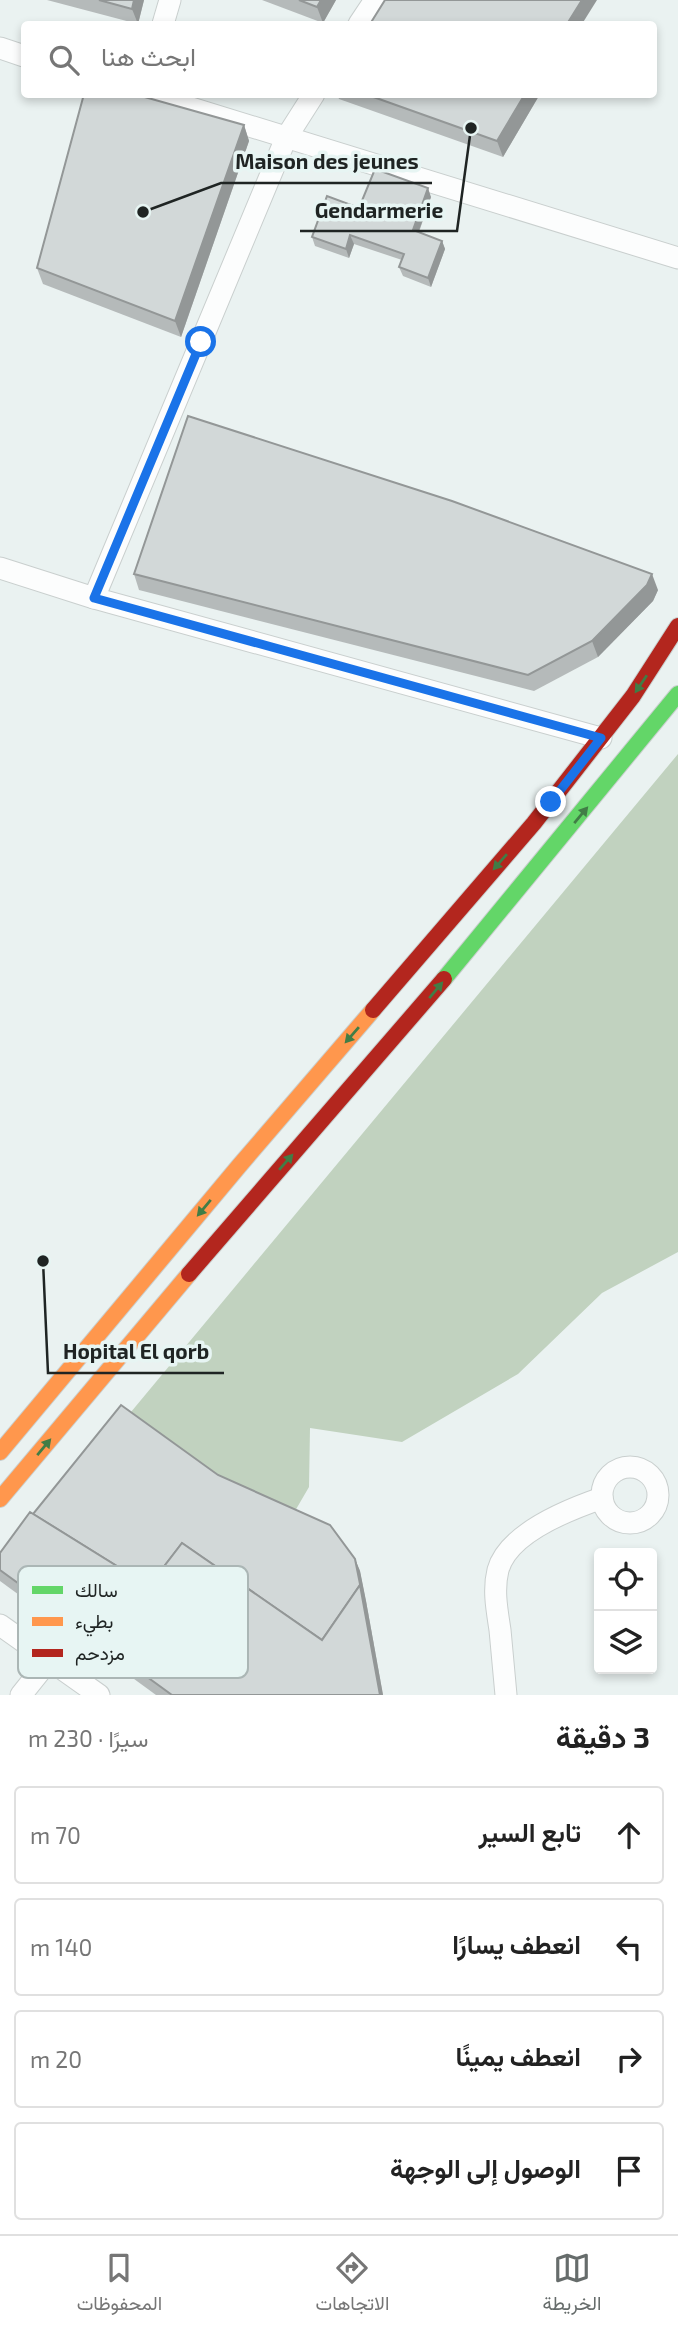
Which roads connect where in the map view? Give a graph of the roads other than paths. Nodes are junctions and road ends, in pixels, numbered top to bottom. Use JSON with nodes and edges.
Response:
{"nodes":[{"id":1,"x":170,"y":0,"type":"edge"},
{"id":2,"x":375,"y":0,"type":"edge"},
{"id":3,"x":164,"y":21,"type":"edge"},
{"id":4,"x":361,"y":21,"type":"edge"},
{"id":5,"x":0,"y":48,"type":"edge"},
{"id":6,"x":21,"y":55,"type":"edge"},
{"id":7,"x":159,"y":98,"type":"edge"},
{"id":8,"x":311,"y":98,"type":"edge"},
{"id":9,"x":286,"y":138,"type":"junction"},
{"id":10,"x":678,"y":258,"type":"edge"},
{"id":11,"x":0,"y":569,"type":"edge"},
{"id":12,"x":94,"y":598,"type":"junction"},
{"id":13,"x":678,"y":626,"type":"edge"},
{"id":14,"x":678,"y":694,"type":"edge"},
{"id":15,"x":601,"y":738,"type":"junction"},
{"id":16,"x":0,"y":1452,"type":"edge"},
{"id":17,"x":0,"y":1499,"type":"edge"},
{"id":18,"x":602,"y":1499,"type":"dead end"},
{"id":19,"x":0,"y":1625,"type":"edge"},
{"id":20,"x":18,"y":1638,"type":"edge"},
{"id":21,"x":35,"y":1678,"type":"edge"},
{"id":22,"x":75,"y":1678,"type":"edge"},
{"id":23,"x":21,"y":1695,"type":"edge"},
{"id":24,"x":99,"y":1695,"type":"edge"},
{"id":25,"x":506,"y":1695,"type":"edge"}],
"edges":[{"from":1,"to":3,"type":"street"},
{"from":2,"to":4,"type":"street"},
{"from":5,"to":6,"type":"street"},
{"from":7,"to":9,"type":"street"},
{"from":8,"to":9,"type":"street"},
{"from":9,"to":10,"type":"street"},
{"from":9,"to":12,"type":"street"},
{"from":11,"to":12,"type":"street"},
{"from":12,"to":15,"type":"street"},
{"from":13,"to":15,"type":"main road","one_way":true},
{"from":17,"to":14,"type":"main road","one_way":true},
{"from":15,"to":16,"type":"main road","one_way":true},
{"from":18,"to":25,"type":"street"},
{"from":19,"to":20,"type":"street"},
{"from":21,"to":23,"type":"street"},
{"from":22,"to":24,"type":"street"}]}
